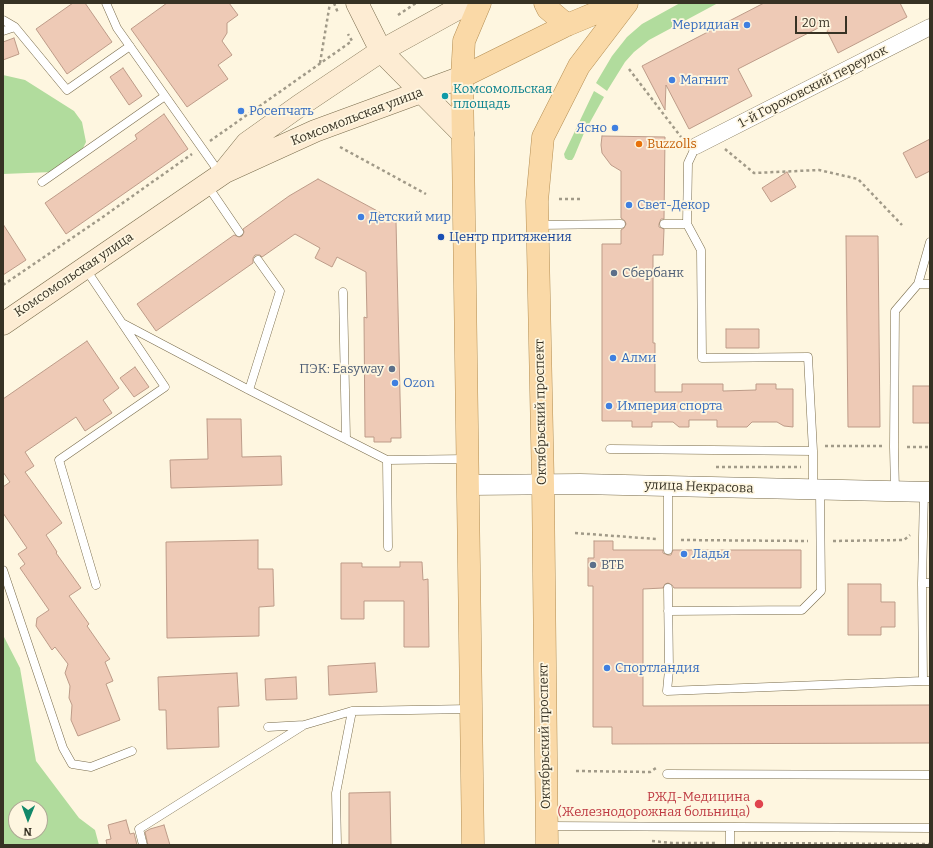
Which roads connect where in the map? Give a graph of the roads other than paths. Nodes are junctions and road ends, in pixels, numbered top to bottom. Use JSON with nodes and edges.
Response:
{"nodes":[{"id":1,"x":106,"y":3,"type":"edge"},
{"id":2,"x":358,"y":3,"type":"edge"},
{"id":3,"x":468,"y":3,"type":"edge"},
{"id":4,"x":480,"y":3,"type":"edge"},
{"id":5,"x":545,"y":3,"type":"edge"},
{"id":6,"x":620,"y":3,"type":"edge"},
{"id":7,"x":627,"y":3,"type":"edge"},
{"id":8,"x":3,"y":20,"type":"edge"},
{"id":9,"x":567,"y":25,"type":"junction"},
{"id":10,"x":14,"y":27,"type":"junction"},
{"id":11,"x":930,"y":27,"type":"edge"},
{"id":12,"x":3,"y":31,"type":"edge"},
{"id":13,"x":130,"y":46,"type":"junction"},
{"id":14,"x":381,"y":51,"type":"junction"},
{"id":15,"x":462,"y":77,"type":"junction"},
{"id":16,"x":422,"y":92,"type":"junction"},
{"id":17,"x":165,"y":96,"type":"junction"},
{"id":18,"x":463,"y":134,"type":"junction"},
{"id":19,"x":696,"y":146,"type":"joint"},
{"id":20,"x":217,"y":177,"type":"junction"},
{"id":21,"x":42,"y":182,"type":"dead end"},
{"id":22,"x":621,"y":224,"type":"dead end"},
{"id":23,"x":664,"y":224,"type":"dead end"},
{"id":24,"x":687,"y":224,"type":"junction"},
{"id":25,"x":537,"y":225,"type":"junction"},
{"id":26,"x":239,"y":232,"type":"dead end"},
{"id":27,"x":930,"y":242,"type":"edge"},
{"id":28,"x":258,"y":260,"type":"dead end"},
{"id":29,"x":84,"y":268,"type":"junction"},
{"id":30,"x":918,"y":284,"type":"junction"},
{"id":31,"x":930,"y":284,"type":"edge"},
{"id":32,"x":344,"y":292,"type":"dead end"},
{"id":33,"x":122,"y":322,"type":"junction"},
{"id":34,"x":3,"y":324,"type":"edge"},
{"id":35,"x":249,"y":390,"type":"junction"},
{"id":36,"x":346,"y":439,"type":"junction"},
{"id":37,"x":610,"y":448,"type":"dead end"},
{"id":38,"x":813,"y":451,"type":"junction"},
{"id":39,"x":467,"y":459,"type":"junction"},
{"id":40,"x":387,"y":460,"type":"junction"},
{"id":41,"x":543,"y":484,"type":"junction"},
{"id":42,"x":468,"y":486,"type":"junction"},
{"id":43,"x":668,"y":486,"type":"junction"},
{"id":44,"x":928,"y":489,"type":"edge"},
{"id":45,"x":817,"y":490,"type":"junction"},
{"id":46,"x":895,"y":492,"type":"junction"},
{"id":47,"x":388,"y":547,"type":"dead end"},
{"id":48,"x":668,"y":550,"type":"dead end"},
{"id":49,"x":3,"y":570,"type":"edge"},
{"id":50,"x":926,"y":583,"type":"edge"},
{"id":51,"x":96,"y":585,"type":"dead end"},
{"id":52,"x":668,"y":588,"type":"dead end"},
{"id":53,"x":668,"y":610,"type":"junction"},
{"id":54,"x":926,"y":681,"type":"edge"},
{"id":55,"x":471,"y":710,"type":"junction"},
{"id":56,"x":352,"y":711,"type":"junction"},
{"id":57,"x":304,"y":725,"type":"junction"},
{"id":58,"x":268,"y":726,"type":"dead end"},
{"id":59,"x":132,"y":751,"type":"dead end"},
{"id":60,"x":667,"y":774,"type":"dead end"},
{"id":61,"x":930,"y":775,"type":"edge"},
{"id":62,"x":730,"y":827,"type":"junction"},
{"id":63,"x":930,"y":828,"type":"edge"},
{"id":64,"x":546,"y":836,"type":"edge"},
{"id":65,"x":730,"y":844,"type":"edge"},
{"id":66,"x":143,"y":845,"type":"edge"},
{"id":67,"x":337,"y":845,"type":"edge"},
{"id":68,"x":473,"y":845,"type":"edge"}],
"edges":[{"from":1,"to":13,"type":"lane"},
{"from":2,"to":14,"type":"main road"},
{"from":3,"to":14,"type":"main road","name":"Комсомольская улица"},
{"from":4,"to":15,"type":"main road"},
{"from":5,"to":9,"type":"main road"},
{"from":6,"to":9,"type":"main road","name":"Комсомольская улица"},
{"from":7,"to":25,"type":"main road","name":"Октябрьский проспект"},
{"from":8,"to":10,"type":"lane"},
{"from":9,"to":15,"type":"main road","name":"Комсомольская улица"},
{"from":10,"to":12,"type":"lane"},
{"from":10,"to":13,"type":"lane"},
{"from":11,"to":19,"type":"street","name":"1-й Гороховский переулок"},
{"from":13,"to":17,"type":"lane"},
{"from":14,"to":16,"type":"main road"},
{"from":14,"to":20,"type":"main road","name":"Комсомольская улица"},
{"from":15,"to":16,"type":"main road","name":"Комсомольская улица"},
{"from":15,"to":18,"type":"main road"},
{"from":16,"to":18,"type":"main road"},
{"from":16,"to":20,"type":"main road","name":"Комсомольская улица"},
{"from":17,"to":20,"type":"lane"},
{"from":17,"to":21,"type":"lane"},
{"from":18,"to":39,"type":"main road"},
{"from":19,"to":24,"type":"lane"},
{"from":20,"to":26,"type":"lane"},
{"from":20,"to":29,"type":"main road","name":"Комсомольская улица"},
{"from":22,"to":25,"type":"lane"},
{"from":23,"to":24,"type":"lane"},
{"from":24,"to":38,"type":"lane"},
{"from":25,"to":41,"type":"main road","name":"Октябрьский проспект"},
{"from":27,"to":30,"type":"lane"},
{"from":28,"to":35,"type":"lane"},
{"from":29,"to":33,"type":"lane"},
{"from":29,"to":34,"type":"main road","name":"Комсомольская улица"},
{"from":30,"to":31,"type":"lane"},
{"from":30,"to":46,"type":"lane"},
{"from":32,"to":36,"type":"lane"},
{"from":33,"to":35,"type":"lane"},
{"from":33,"to":51,"type":"lane"},
{"from":35,"to":36,"type":"lane"},
{"from":36,"to":40,"type":"lane"},
{"from":37,"to":38,"type":"lane"},
{"from":38,"to":45,"type":"lane"},
{"from":39,"to":40,"type":"lane"},
{"from":39,"to":42,"type":"main road"},
{"from":40,"to":47,"type":"lane"},
{"from":41,"to":42,"type":"street","name":"улица Некрасова"},
{"from":41,"to":43,"type":"street","name":"улица Некрасова"},
{"from":41,"to":64,"type":"main road","name":"Октябрьский проспект"},
{"from":42,"to":55,"type":"main road"},
{"from":43,"to":45,"type":"street","name":"улица Некрасова"},
{"from":43,"to":48,"type":"lane"},
{"from":44,"to":46,"type":"street","name":"улица Некрасова"},
{"from":44,"to":50,"type":"lane"},
{"from":45,"to":46,"type":"street","name":"улица Некрасова"},
{"from":45,"to":53,"type":"lane"},
{"from":49,"to":59,"type":"lane"},
{"from":50,"to":54,"type":"lane"},
{"from":52,"to":53,"type":"lane"},
{"from":53,"to":54,"type":"lane"},
{"from":55,"to":56,"type":"lane"},
{"from":55,"to":68,"type":"main road"},
{"from":56,"to":57,"type":"lane"},
{"from":56,"to":67,"type":"lane"},
{"from":57,"to":58,"type":"lane"},
{"from":57,"to":66,"type":"lane"},
{"from":60,"to":61,"type":"lane"},
{"from":62,"to":63,"type":"lane"},
{"from":62,"to":64,"type":"lane"},
{"from":62,"to":65,"type":"lane"}]}
